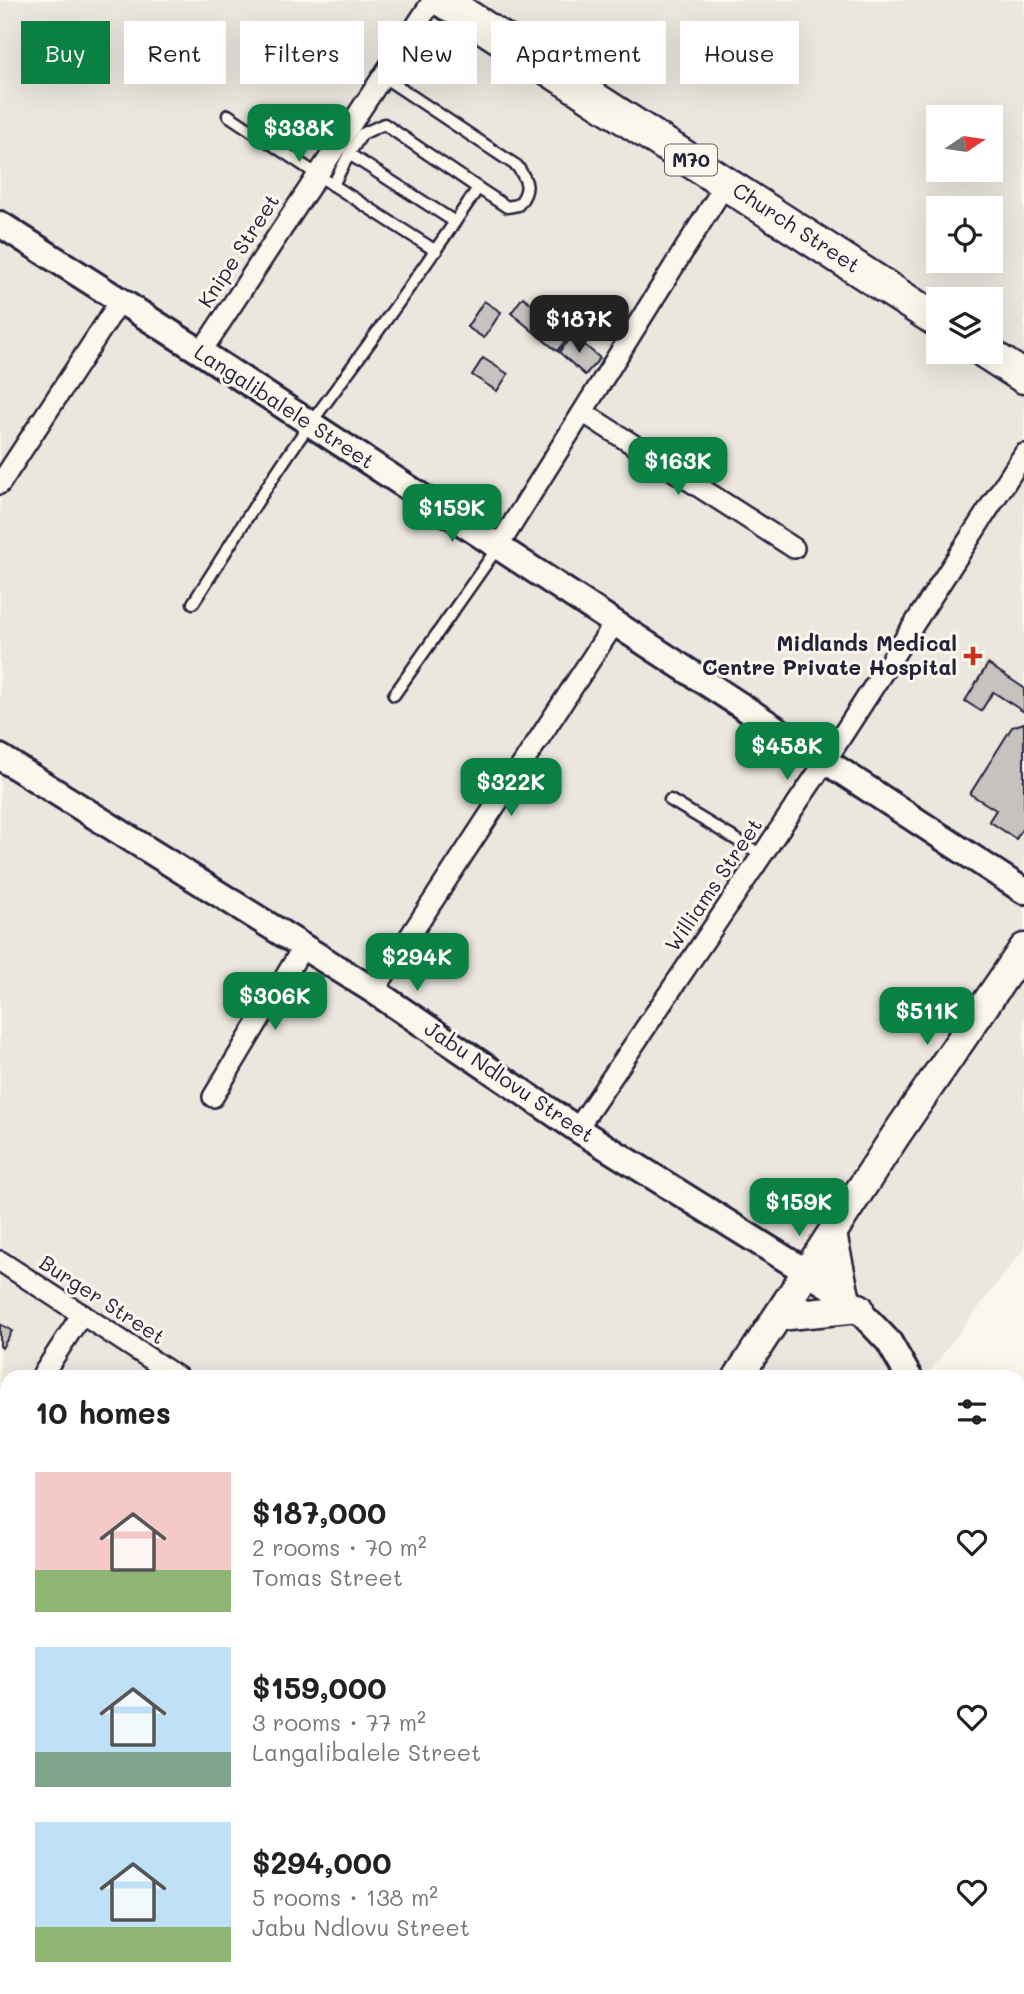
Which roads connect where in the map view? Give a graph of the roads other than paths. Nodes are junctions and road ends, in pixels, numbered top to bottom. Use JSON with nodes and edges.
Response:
{"nodes":[{"id":1,"x":433,"y":0,"type":"edge"},
{"id":2,"x":442,"y":0,"type":"edge"},
{"id":3,"x":419,"y":21,"type":"edge"},
{"id":4,"x":378,"y":82,"type":"edge"},
{"id":5,"x":394,"y":84,"type":"edge"},
{"id":6,"x":228,"y":115,"type":"dead end"},
{"id":7,"x":349,"y":154,"type":"junction"},
{"id":8,"x":316,"y":175,"type":"junction"},
{"id":9,"x":726,"y":183,"type":"junction"},
{"id":10,"x":333,"y":185,"type":"junction"},
{"id":11,"x":478,"y":188,"type":"junction"},
{"id":12,"x":455,"y":222,"type":"junction"},
{"id":13,"x":0,"y":224,"type":"edge"},
{"id":14,"x":436,"y":251,"type":"junction"},
{"id":15,"x":120,"y":301,"type":"junction"},
{"id":16,"x":926,"y":313,"type":"edge"},
{"id":17,"x":201,"y":352,"type":"junction"},
{"id":18,"x":1003,"y":364,"type":"edge"},
{"id":19,"x":1024,"y":377,"type":"edge"},
{"id":20,"x":584,"y":413,"type":"junction"},
{"id":21,"x":310,"y":424,"type":"junction"},
{"id":22,"x":1024,"y":454,"type":"edge"},
{"id":23,"x":0,"y":484,"type":"edge"},
{"id":24,"x":498,"y":547,"type":"junction"},
{"id":25,"x":794,"y":548,"type":"dead end"},
{"id":26,"x":193,"y":603,"type":"dead end"},
{"id":27,"x":614,"y":624,"type":"junction"},
{"id":28,"x":394,"y":695,"type":"dead end"},
{"id":29,"x":2,"y":762,"type":"edge"},
{"id":30,"x":825,"y":762,"type":"junction"},
{"id":31,"x":670,"y":800,"type":"dead end"},
{"id":32,"x":762,"y":855,"type":"junction"},
{"id":33,"x":1024,"y":891,"type":"edge"},
{"id":34,"x":303,"y":947,"type":"junction"},
{"id":35,"x":1022,"y":957,"type":"edge"},
{"id":36,"x":374,"y":991,"type":"junction"},
{"id":37,"x":213,"y":1097,"type":"dead end"},
{"id":38,"x":577,"y":1129,"type":"junction"},
{"id":39,"x":832,"y":1234,"type":"junction"},
{"id":40,"x":0,"y":1261,"type":"edge"},
{"id":41,"x":806,"y":1271,"type":"junction"},
{"id":42,"x":852,"y":1302,"type":"junction"},
{"id":43,"x":82,"y":1314,"type":"junction"},
{"id":44,"x":779,"y":1316,"type":"junction"},
{"id":45,"x":46,"y":1370,"type":"edge"},
{"id":46,"x":167,"y":1370,"type":"edge"},
{"id":47,"x":743,"y":1370,"type":"edge"},
{"id":48,"x":905,"y":1370,"type":"edge"}],
"edges":[{"from":1,"to":3,"type":"street","name":"Knipe Street"},
{"from":2,"to":9,"type":"main road","name":"Church Street","number":"M70"},
{"from":4,"to":8,"type":"street","name":"Knipe Street"},
{"from":5,"to":11,"type":"lane"},
{"from":6,"to":8,"type":"lane"},
{"from":7,"to":10,"type":"lane"},
{"from":7,"to":11,"type":"lane"},
{"from":7,"to":12,"type":"lane"},
{"from":8,"to":10,"type":"lane"},
{"from":8,"to":17,"type":"street","name":"Knipe Street"},
{"from":9,"to":16,"type":"main road","name":"Church Street","number":"M70"},
{"from":9,"to":20,"type":"street"},
{"from":10,"to":14,"type":"lane"},
{"from":11,"to":12,"type":"lane"},
{"from":12,"to":14,"type":"lane"},
{"from":13,"to":15,"type":"street","name":"Langalibalele Street"},
{"from":14,"to":21,"type":"lane"},
{"from":15,"to":17,"type":"street","name":"Langalibalele Street"},
{"from":15,"to":23,"type":"street"},
{"from":17,"to":21,"type":"street","name":"Langalibalele Street"},
{"from":18,"to":19,"type":"main road"},
{"from":20,"to":24,"type":"street"},
{"from":20,"to":25,"type":"street"},
{"from":21,"to":24,"type":"street","name":"Langalibalele Street"},
{"from":21,"to":26,"type":"lane"},
{"from":22,"to":30,"type":"street","name":"Williams Street"},
{"from":24,"to":27,"type":"street","name":"Langalibalele Street"},
{"from":24,"to":28,"type":"lane"},
{"from":27,"to":30,"type":"street","name":"Langalibalele Street"},
{"from":27,"to":36,"type":"street"},
{"from":29,"to":34,"type":"street","name":"Jabu Ndlovu Street"},
{"from":30,"to":32,"type":"street","name":"Williams Street"},
{"from":30,"to":33,"type":"street","name":"Langalibalele Street"},
{"from":31,"to":32,"type":"lane"},
{"from":32,"to":38,"type":"street","name":"Williams Street"},
{"from":34,"to":36,"type":"street","name":"Jabu Ndlovu Street"},
{"from":34,"to":37,"type":"street"},
{"from":35,"to":39,"type":"main road"},
{"from":36,"to":38,"type":"street","name":"Jabu Ndlovu Street"},
{"from":38,"to":41,"type":"street","name":"Jabu Ndlovu Street"},
{"from":39,"to":41,"type":"main road"},
{"from":39,"to":42,"type":"main road"},
{"from":40,"to":43,"type":"street","name":"Burger Street"},
{"from":41,"to":42,"type":"street","name":"Jabu Ndlovu Street"},
{"from":41,"to":44,"type":"main road"},
{"from":42,"to":44,"type":"main road"},
{"from":42,"to":48,"type":"street","name":"Jabu Ndlovu Street"},
{"from":43,"to":45,"type":"street"},
{"from":43,"to":46,"type":"street","name":"Burger Street"},
{"from":44,"to":47,"type":"main road"}]}
